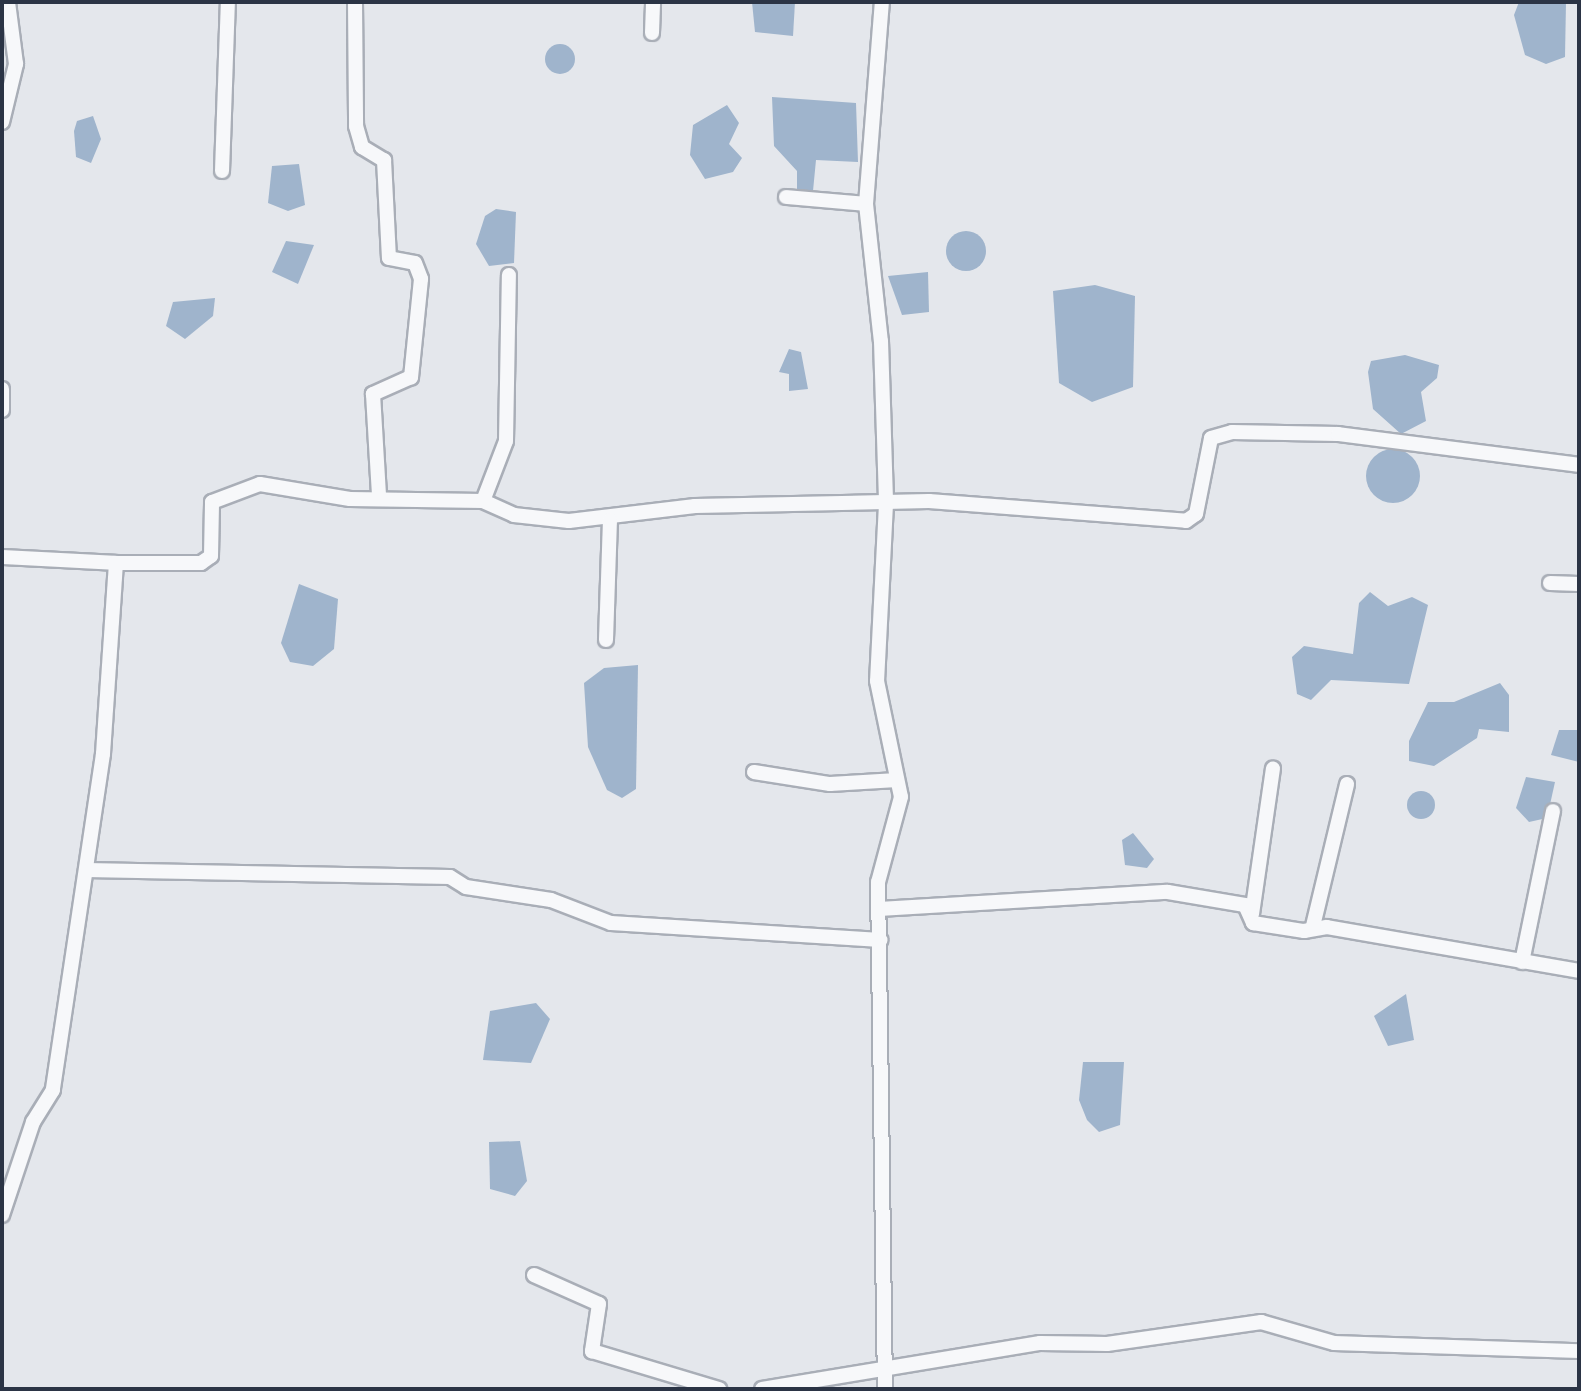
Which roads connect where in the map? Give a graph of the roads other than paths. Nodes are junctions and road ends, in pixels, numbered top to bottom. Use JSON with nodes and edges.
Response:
{"nodes":[{"id":1,"x":8,"y":2,"type":"edge"},
{"id":2,"x":228,"y":2,"type":"edge"},
{"id":3,"x":355,"y":2,"type":"edge"},
{"id":4,"x":653,"y":2,"type":"edge"},
{"id":5,"x":882,"y":2,"type":"edge"},
{"id":6,"x":652,"y":33,"type":"dead end"},
{"id":7,"x":2,"y":122,"type":"edge"},
{"id":8,"x":222,"y":171,"type":"dead end"},
{"id":9,"x":786,"y":197,"type":"dead end"},
{"id":10,"x":866,"y":204,"type":"junction"},
{"id":11,"x":509,"y":275,"type":"dead end"},
{"id":12,"x":2,"y":389,"type":"edge"},
{"id":13,"x":2,"y":410,"type":"edge"},
{"id":14,"x":1579,"y":465,"type":"edge"},
{"id":15,"x":379,"y":496,"type":"junction"},
{"id":16,"x":483,"y":501,"type":"junction"},
{"id":17,"x":886,"y":504,"type":"junction"},
{"id":18,"x":610,"y":520,"type":"junction"},
{"id":19,"x":2,"y":557,"type":"edge"},
{"id":20,"x":116,"y":563,"type":"junction"},
{"id":21,"x":1550,"y":583,"type":"dead end"},
{"id":22,"x":1579,"y":584,"type":"edge"},
{"id":23,"x":606,"y":640,"type":"dead end"},
{"id":24,"x":1273,"y":769,"type":"dead end"},
{"id":25,"x":754,"y":772,"type":"dead end"},
{"id":26,"x":897,"y":780,"type":"junction"},
{"id":27,"x":1347,"y":784,"type":"dead end"},
{"id":28,"x":1553,"y":811,"type":"dead end"},
{"id":29,"x":86,"y":870,"type":"junction"},
{"id":30,"x":879,"y":909,"type":"junction"},
{"id":31,"x":1253,"y":923,"type":"junction"},
{"id":32,"x":1313,"y":926,"type":"junction"},
{"id":33,"x":880,"y":940,"type":"junction"},
{"id":34,"x":1522,"y":962,"type":"junction"},
{"id":35,"x":1579,"y":971,"type":"edge"},
{"id":36,"x":2,"y":1215,"type":"edge"},
{"id":37,"x":534,"y":1275,"type":"dead end"},
{"id":38,"x":1579,"y":1351,"type":"edge"},
{"id":39,"x":888,"y":1365,"type":"junction"},
{"id":40,"x":719,"y":1389,"type":"edge"},
{"id":41,"x":762,"y":1389,"type":"edge"},
{"id":42,"x":885,"y":1389,"type":"edge"}],
"edges":[{"from":1,"to":7,"type":"street"},
{"from":2,"to":8,"type":"street"},
{"from":3,"to":15,"type":"street"},
{"from":4,"to":6,"type":"street"},
{"from":5,"to":10,"type":"street"},
{"from":9,"to":10,"type":"street"},
{"from":10,"to":17,"type":"street"},
{"from":11,"to":16,"type":"street"},
{"from":12,"to":13,"type":"street"},
{"from":14,"to":17,"type":"street"},
{"from":15,"to":16,"type":"street"},
{"from":15,"to":20,"type":"street"},
{"from":16,"to":18,"type":"street"},
{"from":17,"to":18,"type":"street"},
{"from":17,"to":26,"type":"street"},
{"from":18,"to":23,"type":"street"},
{"from":19,"to":20,"type":"street"},
{"from":20,"to":29,"type":"street"},
{"from":21,"to":22,"type":"street"},
{"from":24,"to":31,"type":"street"},
{"from":25,"to":26,"type":"street"},
{"from":26,"to":30,"type":"street"},
{"from":27,"to":32,"type":"street"},
{"from":28,"to":34,"type":"street"},
{"from":29,"to":33,"type":"street"},
{"from":29,"to":36,"type":"street"},
{"from":30,"to":31,"type":"street"},
{"from":30,"to":33,"type":"street"},
{"from":31,"to":32,"type":"street"},
{"from":32,"to":34,"type":"street"},
{"from":33,"to":39,"type":"street"},
{"from":34,"to":35,"type":"street"},
{"from":37,"to":40,"type":"street"},
{"from":38,"to":39,"type":"street"},
{"from":39,"to":41,"type":"street"},
{"from":39,"to":42,"type":"street"}]}
